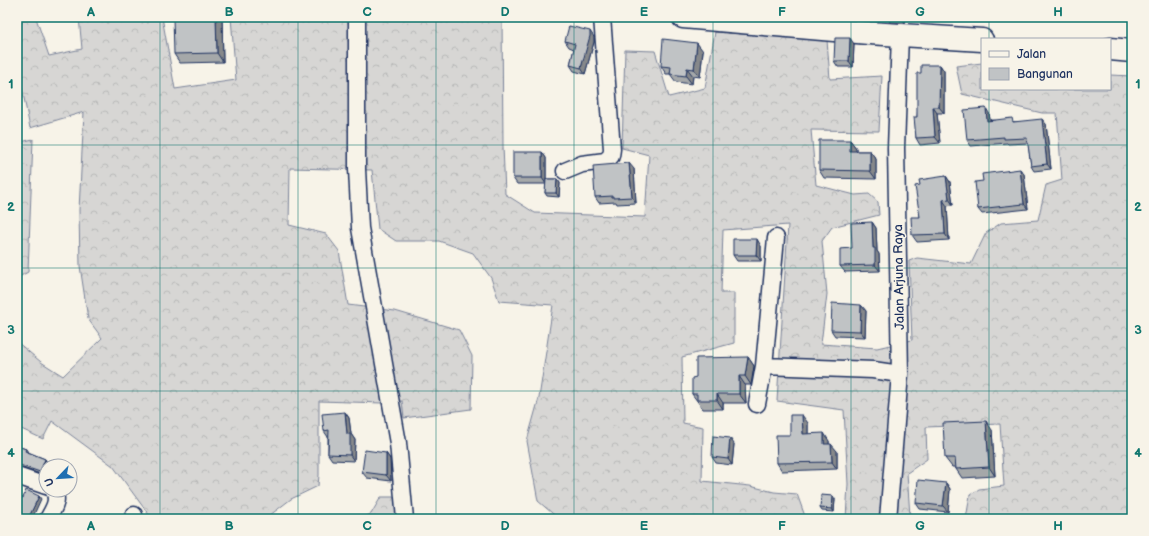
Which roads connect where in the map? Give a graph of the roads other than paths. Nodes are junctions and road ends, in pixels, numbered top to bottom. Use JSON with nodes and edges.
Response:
{"nodes":[{"id":1,"x":357,"y":17,"type":"edge"},
{"id":2,"x":602,"y":17,"type":"edge"},
{"id":3,"x":683,"y":17,"type":"edge"},
{"id":4,"x":839,"y":24,"type":"edge"},
{"id":5,"x":900,"y":35,"type":"junction"},
{"id":6,"x":981,"y":40,"type":"edge"},
{"id":7,"x":1111,"y":49,"type":"edge"},
{"id":8,"x":1132,"y":51,"type":"edge"},
{"id":9,"x":566,"y":171,"type":"dead end"},
{"id":10,"x":776,"y":238,"type":"dead end"},
{"id":11,"x":764,"y":366,"type":"junction"},
{"id":12,"x":900,"y":374,"type":"junction"},
{"id":13,"x":757,"y":404,"type":"dead end"},
{"id":14,"x":17,"y":476,"type":"edge"},
{"id":15,"x":38,"y":483,"type":"edge"},
{"id":16,"x":56,"y":498,"type":"edge"},
{"id":17,"x":48,"y":519,"type":"edge"},
{"id":18,"x":405,"y":519,"type":"edge"},
{"id":19,"x":888,"y":519,"type":"edge"}],
"edges":[{"from":1,"to":18,"type":"street"},
{"from":2,"to":9,"type":"street"},
{"from":3,"to":4,"type":"street"},
{"from":4,"to":5,"type":"street"},
{"from":5,"to":6,"type":"street"},
{"from":5,"to":12,"type":"street","name":"Jalan Arjuna Raya"},
{"from":7,"to":8,"type":"street"},
{"from":10,"to":11,"type":"street"},
{"from":11,"to":12,"type":"street"},
{"from":11,"to":13,"type":"street"},
{"from":12,"to":19,"type":"street","name":"Jalan Arjuna Raya"},
{"from":14,"to":15,"type":"street"},
{"from":16,"to":17,"type":"street"}]}
